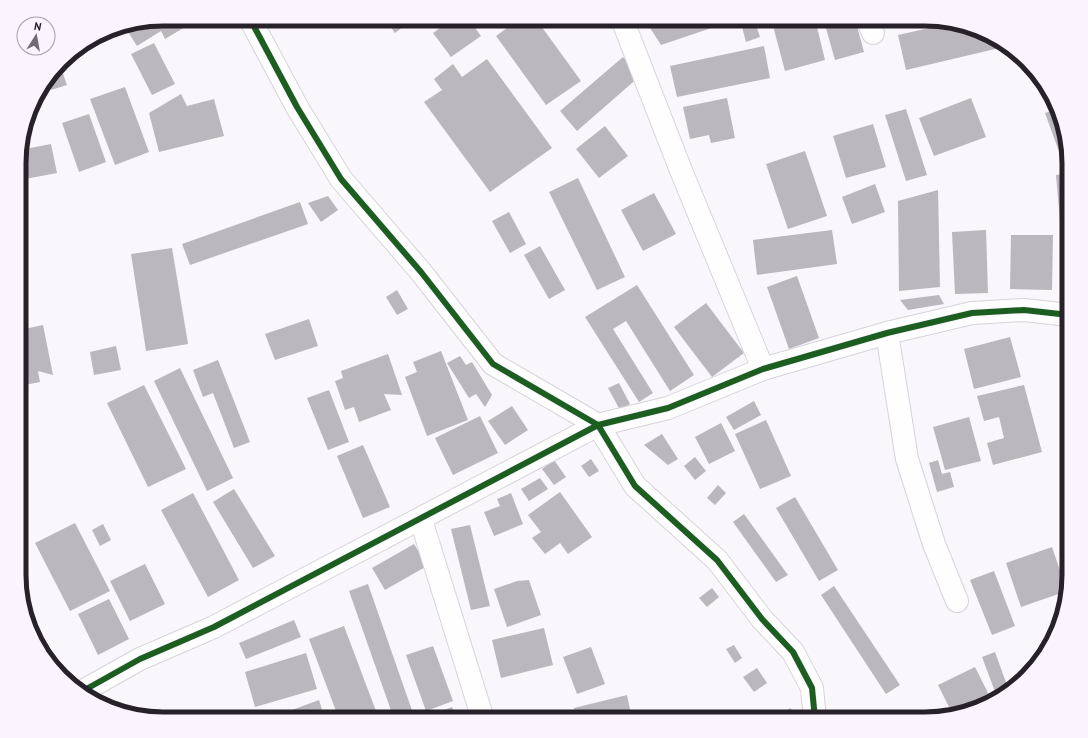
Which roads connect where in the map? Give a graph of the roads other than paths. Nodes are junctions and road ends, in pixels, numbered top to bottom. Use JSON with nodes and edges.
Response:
{"nodes":[{"id":1,"x":254,"y":26,"type":"edge"},
{"id":2,"x":625,"y":26,"type":"edge"},
{"id":3,"x":1062,"y":314,"type":"edge"},
{"id":4,"x":887,"y":333,"type":"junction"},
{"id":5,"x":763,"y":369,"type":"junction"},
{"id":6,"x":598,"y":425,"type":"junction"},
{"id":7,"x":421,"y":520,"type":"junction"},
{"id":8,"x":957,"y":601,"type":"dead end"},
{"id":9,"x":87,"y":689,"type":"edge"},
{"id":10,"x":481,"y":712,"type":"edge"},
{"id":11,"x":814,"y":712,"type":"edge"}],
"edges":[{"from":1,"to":6,"type":"street"},
{"from":2,"to":5,"type":"street"},
{"from":3,"to":4,"type":"street"},
{"from":4,"to":5,"type":"street"},
{"from":4,"to":8,"type":"street"},
{"from":5,"to":6,"type":"street"},
{"from":6,"to":7,"type":"street"},
{"from":6,"to":11,"type":"street"},
{"from":7,"to":9,"type":"street"},
{"from":7,"to":10,"type":"street"}]}
